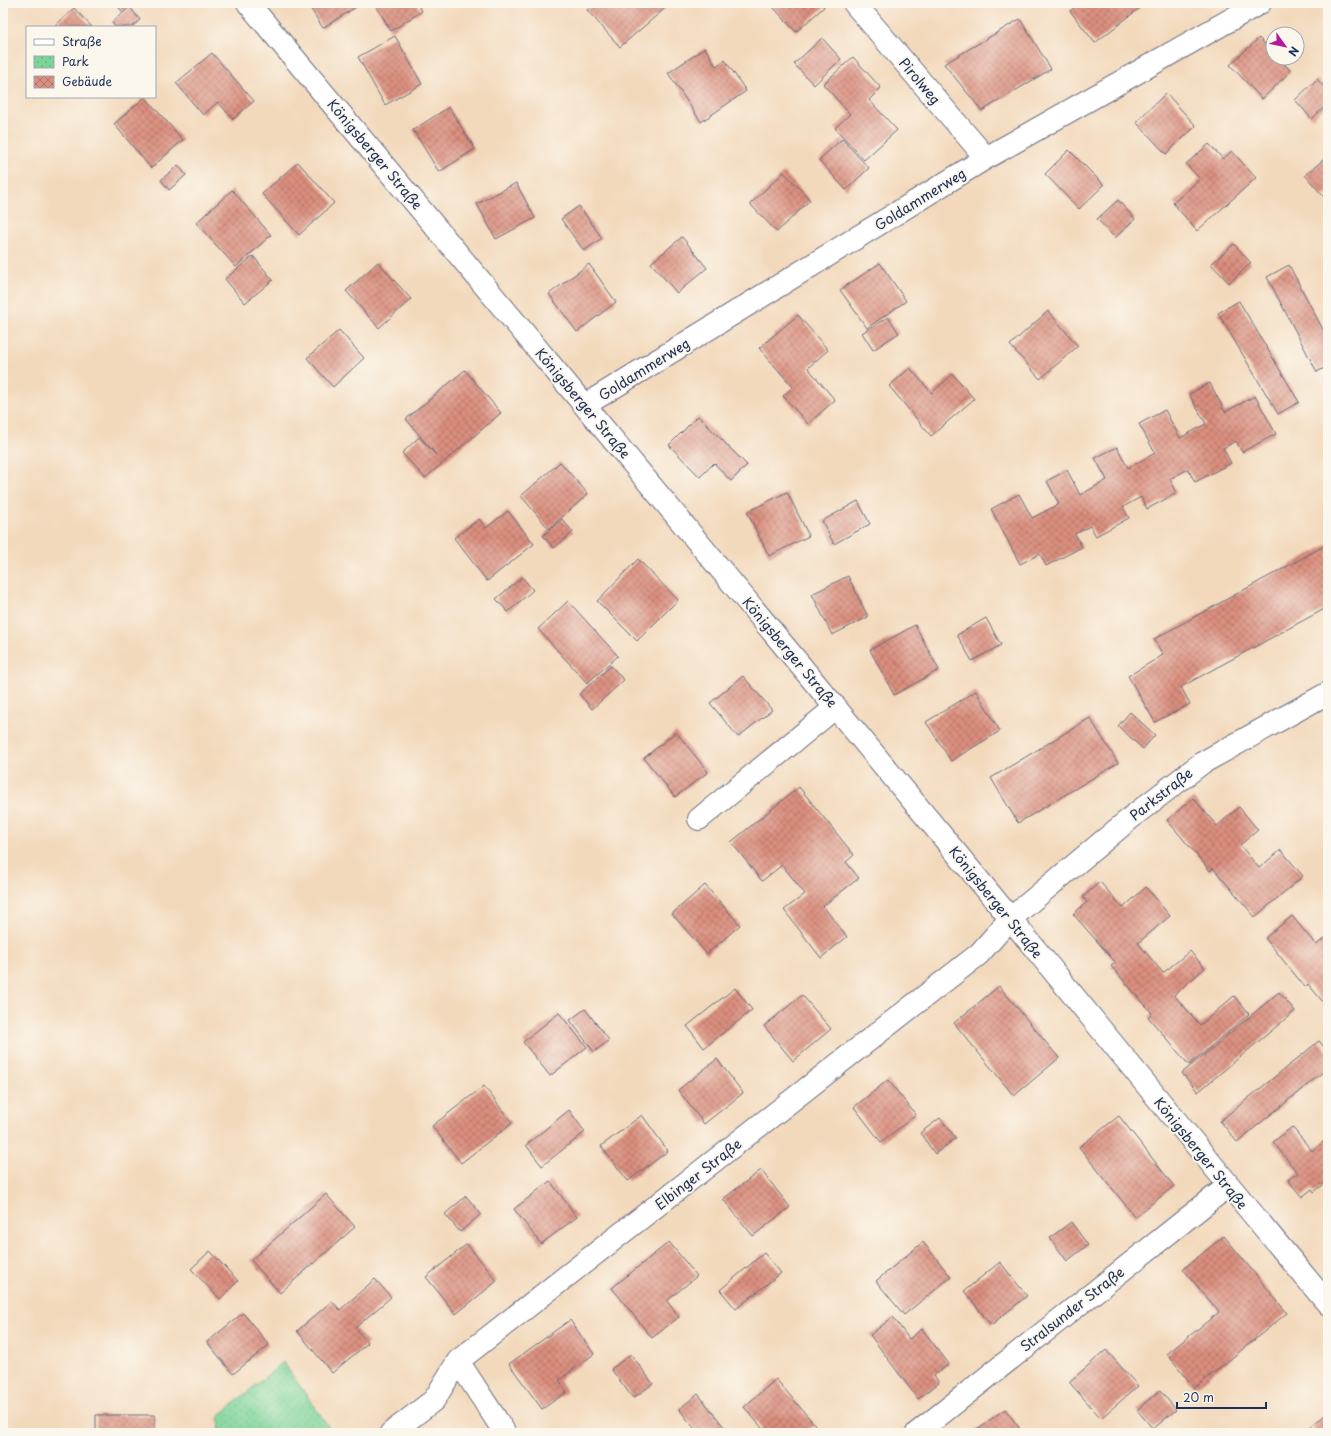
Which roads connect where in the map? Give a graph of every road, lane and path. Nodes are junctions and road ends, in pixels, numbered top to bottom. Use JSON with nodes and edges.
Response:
{"nodes":[{"id":1,"x":248,"y":3,"type":"edge"},
{"id":2,"x":854,"y":3,"type":"edge"},
{"id":3,"x":1260,"y":3,"type":"edge"},
{"id":4,"x":986,"y":158,"type":"junction"},
{"id":5,"x":586,"y":405,"type":"junction"},
{"id":6,"x":1328,"y":693,"type":"edge"},
{"id":7,"x":836,"y":707,"type":"junction"},
{"id":8,"x":700,"y":819,"type":"dead end"},
{"id":9,"x":1010,"y":918,"type":"junction"},
{"id":10,"x":1228,"y":1186,"type":"junction"},
{"id":11,"x":1328,"y":1304,"type":"edge"},
{"id":12,"x":458,"y":1361,"type":"junction"},
{"id":13,"x":390,"y":1433,"type":"edge"},
{"id":14,"x":505,"y":1433,"type":"edge"},
{"id":15,"x":917,"y":1433,"type":"edge"}],
"edges":[{"from":1,"to":5,"type":"street","name":"Königsberger Straße"},
{"from":2,"to":4,"type":"street","name":"Pirolweg"},
{"from":3,"to":4,"type":"street","name":"Goldammerweg"},
{"from":4,"to":5,"type":"street","name":"Goldammerweg"},
{"from":5,"to":7,"type":"street","name":"Königsberger Straße"},
{"from":6,"to":9,"type":"street","name":"Parkstraße"},
{"from":7,"to":8,"type":"street"},
{"from":7,"to":9,"type":"street","name":"Königsberger Straße"},
{"from":9,"to":10,"type":"street","name":"Königsberger Straße"},
{"from":9,"to":12,"type":"street","name":"Elbinger Straße"},
{"from":10,"to":11,"type":"street","name":"Königsberger Straße"},
{"from":10,"to":15,"type":"street","name":"Stralsunder Straße"},
{"from":12,"to":13,"type":"street","name":"Elbinger Straße"},
{"from":12,"to":14,"type":"street"}]}
